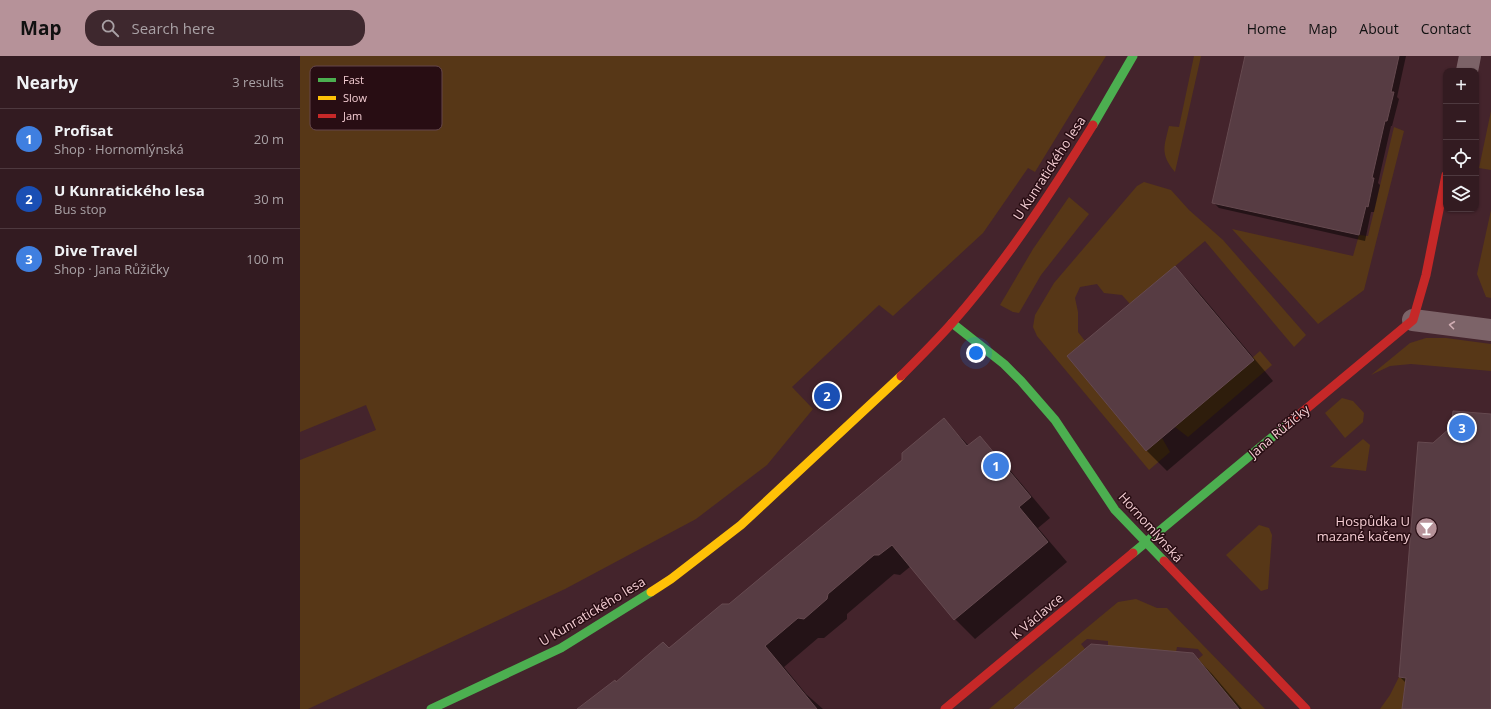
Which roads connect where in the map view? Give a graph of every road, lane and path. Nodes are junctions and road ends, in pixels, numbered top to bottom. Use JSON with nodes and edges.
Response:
{"nodes":[{"id":1,"x":1133,"y":56,"type":"edge"},
{"id":2,"x":1470,"y":56,"type":"edge"},
{"id":3,"x":1468,"y":68,"type":"edge"},
{"id":4,"x":1446,"y":176,"type":"edge"},
{"id":5,"x":1413,"y":320,"type":"junction"},
{"id":6,"x":952,"y":323,"type":"junction"},
{"id":7,"x":1491,"y":330,"type":"edge"},
{"id":8,"x":1145,"y":543,"type":"junction"},
{"id":9,"x":431,"y":709,"type":"edge"},
{"id":10,"x":945,"y":709,"type":"edge"},
{"id":11,"x":1306,"y":709,"type":"edge"}],
"edges":[{"from":1,"to":6,"type":"street","name":"U Kunratického lesa"},
{"from":2,"to":3,"type":"street"},
{"from":4,"to":5,"type":"street"},
{"from":7,"to":5,"type":"street","one_way":true},
{"from":5,"to":8,"type":"street","name":"Jana Růžičky"},
{"from":6,"to":8,"type":"street","name":"Hornomlýnská"},
{"from":6,"to":9,"type":"street","name":"U Kunratického lesa"},
{"from":8,"to":10,"type":"street","name":"K Václavce"},
{"from":8,"to":11,"type":"street","name":"Hornomlýnská"}]}
